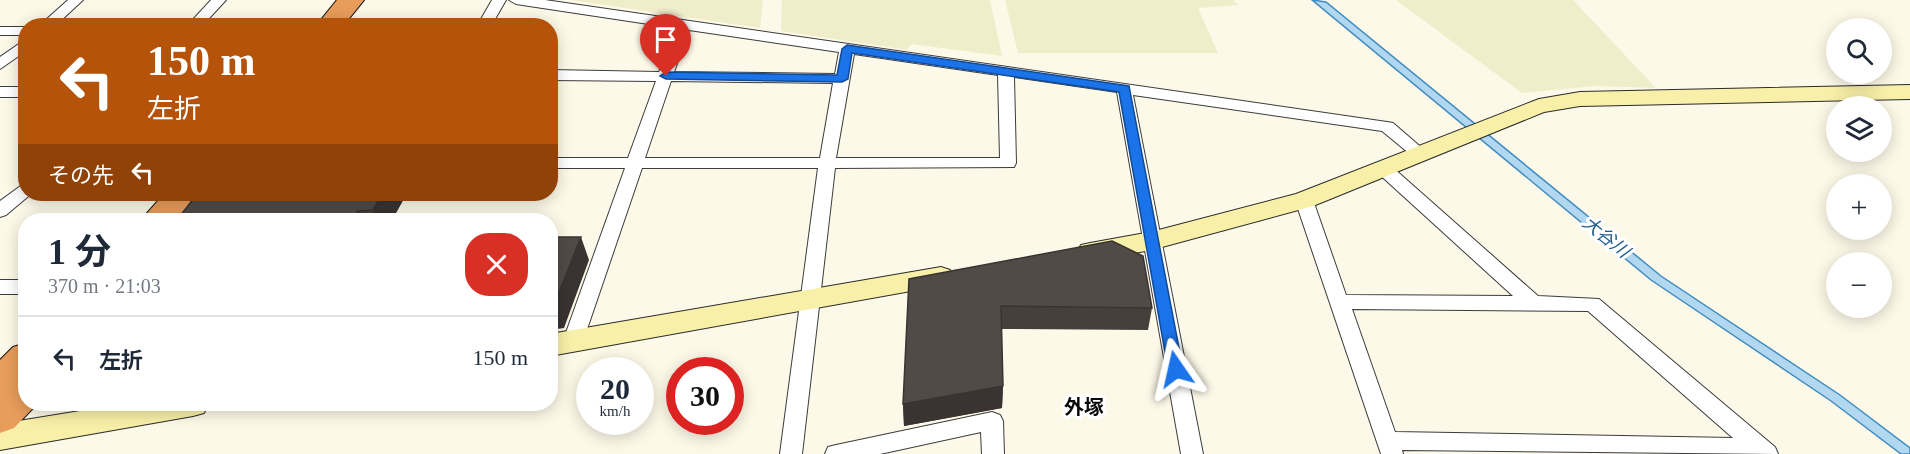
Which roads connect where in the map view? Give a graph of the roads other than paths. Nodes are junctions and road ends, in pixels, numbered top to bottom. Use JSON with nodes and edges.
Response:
{"nodes":[{"id":1,"x":76,"y":0,"type":"edge"},
{"id":2,"x":219,"y":0,"type":"edge"},
{"id":3,"x":351,"y":0,"type":"edge"},
{"id":4,"x":369,"y":0,"type":"edge"},
{"id":5,"x":500,"y":0,"type":"edge"},
{"id":6,"x":516,"y":0,"type":"edge"},
{"id":7,"x":55,"y":18,"type":"edge"},
{"id":8,"x":202,"y":18,"type":"edge"},
{"id":9,"x":336,"y":18,"type":"edge"},
{"id":10,"x":356,"y":18,"type":"edge"},
{"id":11,"x":489,"y":18,"type":"edge"},
{"id":12,"x":683,"y":25,"type":"junction"},
{"id":13,"x":0,"y":31,"type":"edge"},
{"id":14,"x":18,"y":31,"type":"edge"},
{"id":15,"x":18,"y":49,"type":"edge"},
{"id":16,"x":847,"y":49,"type":"junction"},
{"id":17,"x":0,"y":64,"type":"edge"},
{"id":18,"x":1006,"y":72,"type":"junction"},
{"id":19,"x":558,"y":75,"type":"edge"},
{"id":20,"x":666,"y":76,"type":"junction"},
{"id":21,"x":842,"y":79,"type":"junction"},
{"id":22,"x":1124,"y":89,"type":"junction"},
{"id":23,"x":0,"y":92,"type":"edge"},
{"id":24,"x":1910,"y":92,"type":"edge"},
{"id":25,"x":18,"y":93,"type":"edge"},
{"id":26,"x":1428,"y":152,"type":"junction"},
{"id":27,"x":558,"y":163,"type":"edge"},
{"id":28,"x":827,"y":163,"type":"junction"},
{"id":29,"x":635,"y":164,"type":"junction"},
{"id":30,"x":1385,"y":170,"type":"junction"},
{"id":31,"x":18,"y":195,"type":"edge"},
{"id":32,"x":1304,"y":200,"type":"junction"},
{"id":33,"x":175,"y":201,"type":"edge"},
{"id":34,"x":203,"y":201,"type":"edge"},
{"id":35,"x":0,"y":211,"type":"edge"},
{"id":36,"x":164,"y":213,"type":"edge"},
{"id":37,"x":191,"y":213,"type":"edge"},
{"id":38,"x":1151,"y":241,"type":"junction"},
{"id":39,"x":1061,"y":257,"type":"edge"},
{"id":40,"x":970,"y":272,"type":"edge"},
{"id":41,"x":0,"y":287,"type":"edge"},
{"id":42,"x":18,"y":287,"type":"edge"},
{"id":43,"x":812,"y":299,"type":"junction"},
{"id":44,"x":1340,"y":302,"type":"junction"},
{"id":45,"x":1533,"y":303,"type":"junction"},
{"id":46,"x":562,"y":343,"type":"edge"},
{"id":47,"x":18,"y":365,"type":"edge"},
{"id":48,"x":0,"y":384,"type":"edge"},
{"id":49,"x":18,"y":398,"type":"edge"},
{"id":50,"x":152,"y":411,"type":"edge"},
{"id":51,"x":0,"y":417,"type":"edge"},
{"id":52,"x":0,"y":437,"type":"edge"},
{"id":53,"x":1390,"y":448,"type":"edge"},
{"id":54,"x":1764,"y":451,"type":"edge"},
{"id":55,"x":791,"y":454,"type":"edge"},
{"id":56,"x":836,"y":454,"type":"edge"},
{"id":57,"x":993,"y":454,"type":"edge"},
{"id":58,"x":1192,"y":454,"type":"edge"}],
"edges":[{"from":1,"to":7,"type":"street"},
{"from":2,"to":8,"type":"street"},
{"from":3,"to":9,"type":"highway"},
{"from":4,"to":10,"type":"highway"},
{"from":5,"to":11,"type":"street"},
{"from":6,"to":12,"type":"street"},
{"from":12,"to":16,"type":"street"},
{"from":12,"to":20,"type":"street"},
{"from":13,"to":14,"type":"street"},
{"from":15,"to":17,"type":"street"},
{"from":16,"to":18,"type":"street"},
{"from":16,"to":21,"type":"street"},
{"from":18,"to":22,"type":"street"},
{"from":18,"to":28,"type":"street"},
{"from":19,"to":20,"type":"street"},
{"from":20,"to":21,"type":"street"},
{"from":20,"to":29,"type":"street"},
{"from":21,"to":28,"type":"street"},
{"from":22,"to":26,"type":"street"},
{"from":22,"to":38,"type":"street"},
{"from":23,"to":25,"type":"street"},
{"from":24,"to":26,"type":"street"},
{"from":26,"to":30,"type":"street"},
{"from":27,"to":29,"type":"street"},
{"from":28,"to":29,"type":"street"},
{"from":28,"to":43,"type":"street"},
{"from":29,"to":46,"type":"street"},
{"from":30,"to":32,"type":"street"},
{"from":30,"to":45,"type":"street"},
{"from":31,"to":35,"type":"street"},
{"from":32,"to":38,"type":"street"},
{"from":32,"to":44,"type":"street"},
{"from":33,"to":36,"type":"highway"},
{"from":34,"to":37,"type":"highway"},
{"from":38,"to":39,"type":"street"},
{"from":38,"to":58,"type":"street"},
{"from":40,"to":43,"type":"street"},
{"from":41,"to":42,"type":"street"},
{"from":43,"to":46,"type":"street"},
{"from":43,"to":55,"type":"street"},
{"from":44,"to":45,"type":"street"},
{"from":44,"to":53,"type":"street"},
{"from":45,"to":54,"type":"street"},
{"from":47,"to":48,"type":"highway"},
{"from":49,"to":51,"type":"highway"},
{"from":50,"to":52,"type":"street"},
{"from":53,"to":54,"type":"street"},
{"from":56,"to":57,"type":"street"}]}
